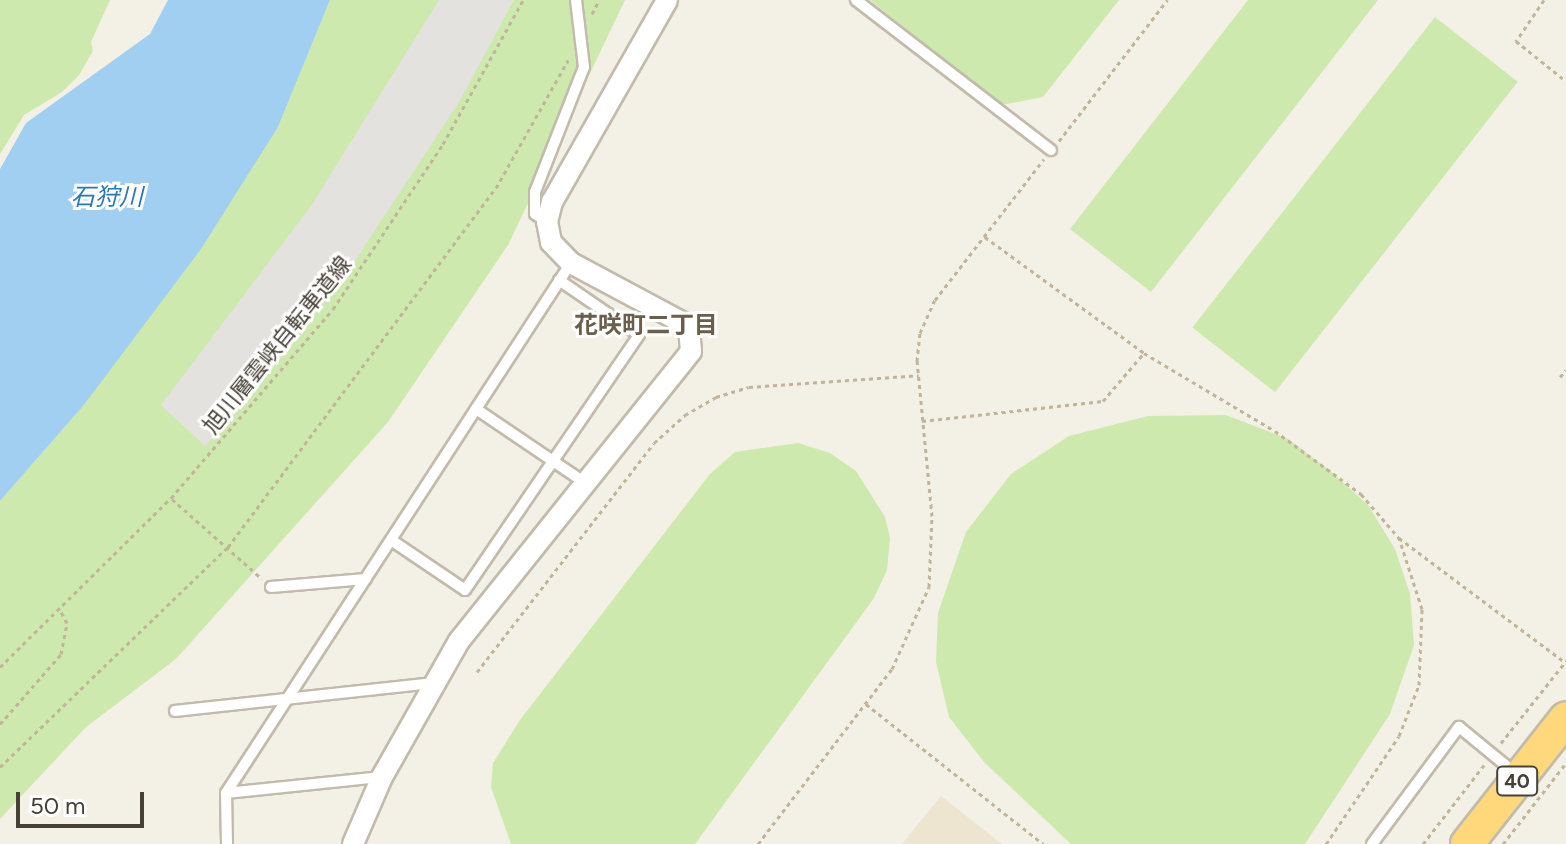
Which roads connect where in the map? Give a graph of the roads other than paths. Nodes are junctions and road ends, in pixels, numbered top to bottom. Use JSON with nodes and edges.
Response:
{"nodes":[{"id":1,"x":576,"y":0,"type":"edge"},
{"id":2,"x":667,"y":0,"type":"edge"},
{"id":3,"x":856,"y":0,"type":"edge"},
{"id":4,"x":1051,"y":150,"type":"road end"},
{"id":5,"x":547,"y":222,"type":"junction"},
{"id":6,"x":565,"y":271,"type":"junction"},
{"id":7,"x":476,"y":409,"type":"junction"},
{"id":8,"x":553,"y":460,"type":"junction"},
{"id":9,"x":584,"y":482,"type":"junction"},
{"id":10,"x":391,"y":540,"type":"junction"},
{"id":11,"x":366,"y":579,"type":"junction"},
{"id":12,"x":271,"y":587,"type":"road end"},
{"id":13,"x":431,"y":683,"type":"junction"},
{"id":14,"x":289,"y":698,"type":"junction"},
{"id":15,"x":175,"y":711,"type":"dead end"},
{"id":16,"x":1566,"y":718,"type":"edge"},
{"id":17,"x":382,"y":777,"type":"junction"},
{"id":18,"x":1520,"y":777,"type":"junction"},
{"id":19,"x":226,"y":793,"type":"junction"},
{"id":20,"x":227,"y":844,"type":"edge"},
{"id":21,"x":353,"y":844,"type":"edge"},
{"id":22,"x":1372,"y":844,"type":"edge"},
{"id":23,"x":1467,"y":844,"type":"edge"}],
"edges":[{"from":1,"to":5,"type":"lane"},
{"from":2,"to":5,"type":"street"},
{"from":3,"to":4,"type":"lane"},
{"from":5,"to":6,"type":"street"},
{"from":6,"to":7,"type":"lane"},
{"from":6,"to":8,"type":"lane"},
{"from":6,"to":9,"type":"street"},
{"from":7,"to":8,"type":"lane"},
{"from":7,"to":10,"type":"lane"},
{"from":8,"to":9,"type":"lane"},
{"from":8,"to":10,"type":"lane"},
{"from":9,"to":13,"type":"street"},
{"from":10,"to":11,"type":"lane"},
{"from":11,"to":12,"type":"lane"},
{"from":11,"to":14,"type":"lane"},
{"from":13,"to":14,"type":"lane"},
{"from":13,"to":17,"type":"street"},
{"from":14,"to":15,"type":"lane"},
{"from":14,"to":19,"type":"lane"},
{"from":16,"to":18,"type":"highway","number":"40"},
{"from":17,"to":19,"type":"lane"},
{"from":17,"to":21,"type":"street"},
{"from":18,"to":22,"type":"lane"},
{"from":18,"to":23,"type":"highway","number":"40"},
{"from":19,"to":20,"type":"lane"}]}
